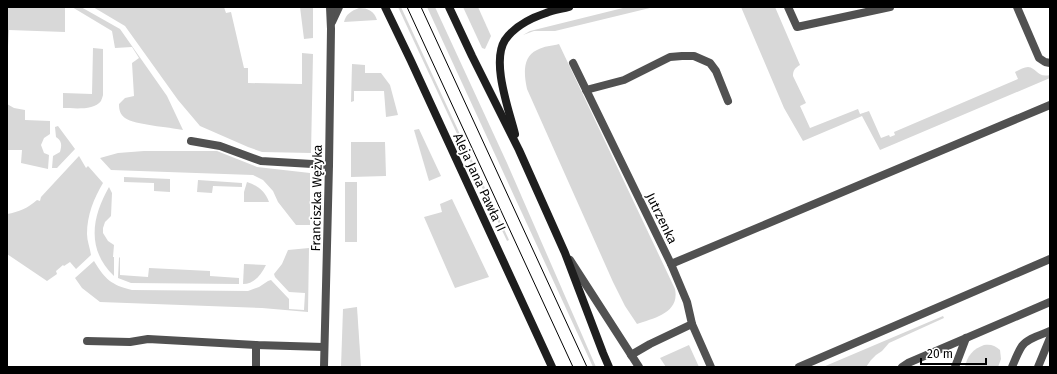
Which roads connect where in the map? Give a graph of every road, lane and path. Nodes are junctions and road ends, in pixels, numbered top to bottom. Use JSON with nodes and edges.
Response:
{"nodes":[{"id":1,"x":330,"y":7,"type":"edge"},
{"id":2,"x":339,"y":7,"type":"edge"},
{"id":3,"x":449,"y":7,"type":"edge"},
{"id":4,"x":570,"y":7,"type":"edge"},
{"id":5,"x":788,"y":7,"type":"edge"},
{"id":6,"x":890,"y":7,"type":"edge"},
{"id":7,"x":1017,"y":7,"type":"edge"},
{"id":8,"x":385,"y":8,"type":"edge"},
{"id":9,"x":330,"y":28,"type":"junction"},
{"id":10,"x":573,"y":63,"type":"dead end"},
{"id":11,"x":1050,"y":63,"type":"edge"},
{"id":12,"x":586,"y":90,"type":"junction"},
{"id":13,"x":728,"y":101,"type":"dead end"},
{"id":14,"x":1050,"y":105,"type":"edge"},
{"id":15,"x":191,"y":141,"type":"dead end"},
{"id":16,"x":519,"y":150,"type":"junction"},
{"id":17,"x":329,"y":165,"type":"junction"},
{"id":18,"x":565,"y":253,"type":"junction"},
{"id":19,"x":1050,"y":259,"type":"edge"},
{"id":20,"x":670,"y":264,"type":"junction"},
{"id":21,"x":1050,"y":302,"type":"edge"},
{"id":22,"x":692,"y":324,"type":"junction"},
{"id":23,"x":1050,"y":331,"type":"edge"},
{"id":24,"x":966,"y":338,"type":"junction"},
{"id":25,"x":1050,"y":338,"type":"edge"},
{"id":26,"x":87,"y":341,"type":"dead end"},
{"id":27,"x":256,"y":345,"type":"junction"},
{"id":28,"x":324,"y":347,"type":"junction"},
{"id":29,"x":631,"y":355,"type":"junction"},
{"id":30,"x":256,"y":367,"type":"edge"},
{"id":31,"x":324,"y":367,"type":"edge"},
{"id":32,"x":552,"y":367,"type":"edge"},
{"id":33,"x":609,"y":367,"type":"edge"},
{"id":34,"x":639,"y":367,"type":"edge"},
{"id":35,"x":711,"y":367,"type":"edge"},
{"id":36,"x":799,"y":367,"type":"edge"},
{"id":37,"x":902,"y":367,"type":"edge"},
{"id":38,"x":955,"y":367,"type":"edge"},
{"id":39,"x":1012,"y":367,"type":"edge"},
{"id":40,"x":1038,"y":367,"type":"edge"}],
"edges":[{"from":1,"to":9,"type":"street","name":"Franciszka Wężyka"},
{"from":2,"to":9,"type":"street","name":"Franciszka Wężyka"},
{"from":3,"to":16,"type":"main road"},
{"from":4,"to":16,"type":"main road"},
{"from":5,"to":6,"type":"street"},
{"from":7,"to":11,"type":"street"},
{"from":8,"to":32,"type":"main road","name":"Aleja Jana Pawła II"},
{"from":9,"to":17,"type":"street","name":"Franciszka Wężyka"},
{"from":10,"to":12,"type":"street","name":"Jutrzenka"},
{"from":12,"to":13,"type":"street"},
{"from":12,"to":20,"type":"street","name":"Jutrzenka"},
{"from":14,"to":20,"type":"street"},
{"from":15,"to":17,"type":"street"},
{"from":16,"to":18,"type":"main road"},
{"from":17,"to":28,"type":"street","name":"Franciszka Wężyka"},
{"from":18,"to":29,"type":"street"},
{"from":18,"to":33,"type":"main road"},
{"from":19,"to":36,"type":"street"},
{"from":20,"to":22,"type":"street","name":"Jutrzenka"},
{"from":21,"to":24,"type":"street"},
{"from":22,"to":29,"type":"street"},
{"from":22,"to":35,"type":"street","name":"Jutrzenka"},
{"from":23,"to":39,"type":"street"},
{"from":24,"to":37,"type":"street"},
{"from":24,"to":38,"type":"street"},
{"from":25,"to":40,"type":"street"},
{"from":26,"to":27,"type":"street"},
{"from":27,"to":28,"type":"street"},
{"from":27,"to":30,"type":"street"},
{"from":28,"to":31,"type":"street","name":"Franciszka Wężyka"},
{"from":29,"to":34,"type":"street"}]}
